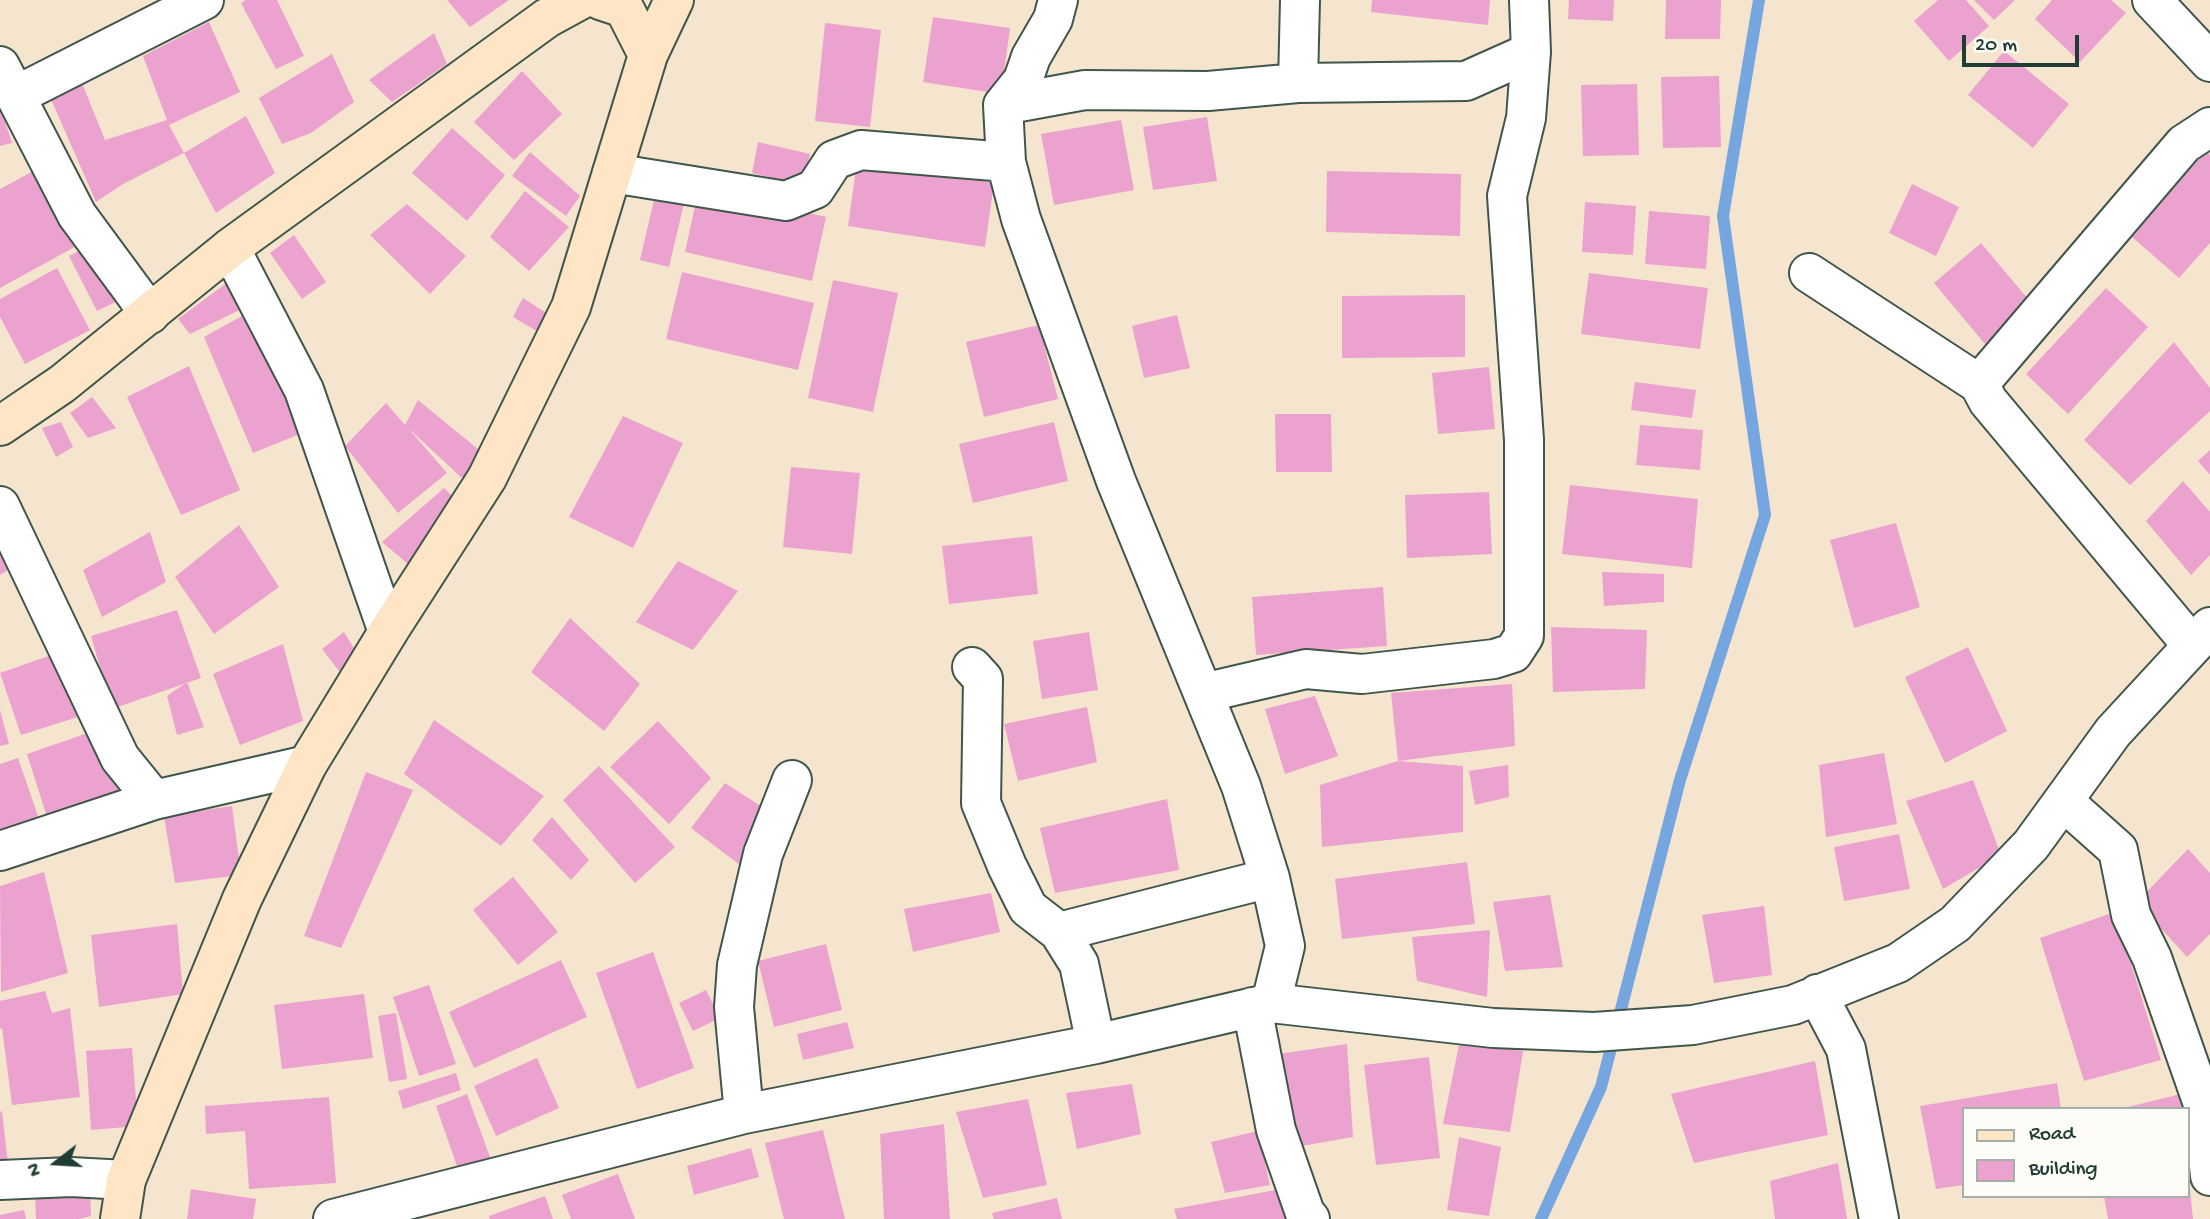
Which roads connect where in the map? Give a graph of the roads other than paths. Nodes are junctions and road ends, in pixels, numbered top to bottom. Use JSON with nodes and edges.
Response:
{"nodes":[{"id":1,"x":204,"y":0,"type":"edge"},
{"id":2,"x":580,"y":0,"type":"edge"},
{"id":3,"x":600,"y":0,"type":"edge"},
{"id":4,"x":674,"y":0,"type":"edge"},
{"id":5,"x":1058,"y":0,"type":"edge"},
{"id":6,"x":1300,"y":0,"type":"edge"},
{"id":7,"x":1529,"y":0,"type":"edge"},
{"id":8,"x":2152,"y":0,"type":"edge"},
{"id":9,"x":155,"y":10,"type":"edge"},
{"id":10,"x":1531,"y":52,"type":"junction"},
{"id":11,"x":648,"y":55,"type":"junction"},
{"id":12,"x":2210,"y":62,"type":"edge"},
{"id":13,"x":7,"y":81,"type":"edge"},
{"id":14,"x":1298,"y":83,"type":"junction"},
{"id":15,"x":1003,"y":105,"type":"junction"},
{"id":16,"x":2210,"y":127,"type":"edge"},
{"id":17,"x":1006,"y":162,"type":"junction"},
{"id":18,"x":612,"y":173,"type":"junction"},
{"id":19,"x":230,"y":248,"type":"junction"},
{"id":20,"x":1809,"y":273,"type":"dead end"},
{"id":21,"x":150,"y":314,"type":"junction"},
{"id":22,"x":1979,"y":384,"type":"junction"},
{"id":23,"x":0,"y":426,"type":"edge"},
{"id":24,"x":0,"y":506,"type":"edge"},
{"id":25,"x":388,"y":632,"type":"junction"},
{"id":26,"x":2201,"y":636,"type":"edge"},
{"id":27,"x":971,"y":667,"type":"dead end"},
{"id":28,"x":1203,"y":692,"type":"junction"},
{"id":29,"x":307,"y":765,"type":"junction"},
{"id":30,"x":792,"y":780,"type":"dead end"},
{"id":31,"x":154,"y":800,"type":"junction"},
{"id":32,"x":2063,"y":801,"type":"junction"},
{"id":33,"x":0,"y":851,"type":"edge"},
{"id":34,"x":1270,"y":878,"type":"junction"},
{"id":35,"x":1059,"y":932,"type":"junction"},
{"id":36,"x":1817,"y":994,"type":"junction"},
{"id":37,"x":1261,"y":1005,"type":"junction"},
{"id":38,"x":1096,"y":1044,"type":"junction"},
{"id":39,"x":744,"y":1114,"type":"junction"},
{"id":40,"x":2210,"y":1176,"type":"edge"},
{"id":41,"x":0,"y":1180,"type":"edge"},
{"id":42,"x":126,"y":1180,"type":"junction"},
{"id":43,"x":120,"y":1219,"type":"edge"},
{"id":44,"x":333,"y":1219,"type":"edge"},
{"id":45,"x":1310,"y":1219,"type":"edge"},
{"id":46,"x":1879,"y":1219,"type":"edge"}],
"edges":[{"from":1,"to":9,"type":"street"},
{"from":2,"to":19,"type":"street"},
{"from":3,"to":11,"type":"street"},
{"from":4,"to":11,"type":"street"},
{"from":5,"to":15,"type":"street"},
{"from":6,"to":14,"type":"street"},
{"from":7,"to":10,"type":"street"},
{"from":8,"to":12,"type":"street"},
{"from":9,"to":13,"type":"street"},
{"from":10,"to":14,"type":"street"},
{"from":10,"to":28,"type":"street"},
{"from":11,"to":18,"type":"street"},
{"from":13,"to":21,"type":"street"},
{"from":14,"to":15,"type":"street"},
{"from":15,"to":17,"type":"street"},
{"from":16,"to":22,"type":"street"},
{"from":17,"to":18,"type":"street"},
{"from":17,"to":28,"type":"street"},
{"from":18,"to":25,"type":"street"},
{"from":19,"to":21,"type":"street"},
{"from":19,"to":25,"type":"street"},
{"from":20,"to":22,"type":"street"},
{"from":21,"to":23,"type":"street"},
{"from":22,"to":26,"type":"street"},
{"from":24,"to":31,"type":"street"},
{"from":25,"to":29,"type":"street"},
{"from":26,"to":32,"type":"street"},
{"from":27,"to":35,"type":"street"},
{"from":28,"to":34,"type":"street"},
{"from":29,"to":31,"type":"street"},
{"from":29,"to":42,"type":"street"},
{"from":30,"to":39,"type":"street"},
{"from":31,"to":33,"type":"street"},
{"from":32,"to":36,"type":"street"},
{"from":32,"to":40,"type":"street"},
{"from":34,"to":35,"type":"street"},
{"from":34,"to":37,"type":"street"},
{"from":35,"to":38,"type":"street"},
{"from":36,"to":37,"type":"street"},
{"from":36,"to":46,"type":"street"},
{"from":37,"to":38,"type":"street"},
{"from":37,"to":45,"type":"street"},
{"from":38,"to":39,"type":"street"},
{"from":39,"to":44,"type":"street"},
{"from":41,"to":42,"type":"street"},
{"from":42,"to":43,"type":"street"}]}
